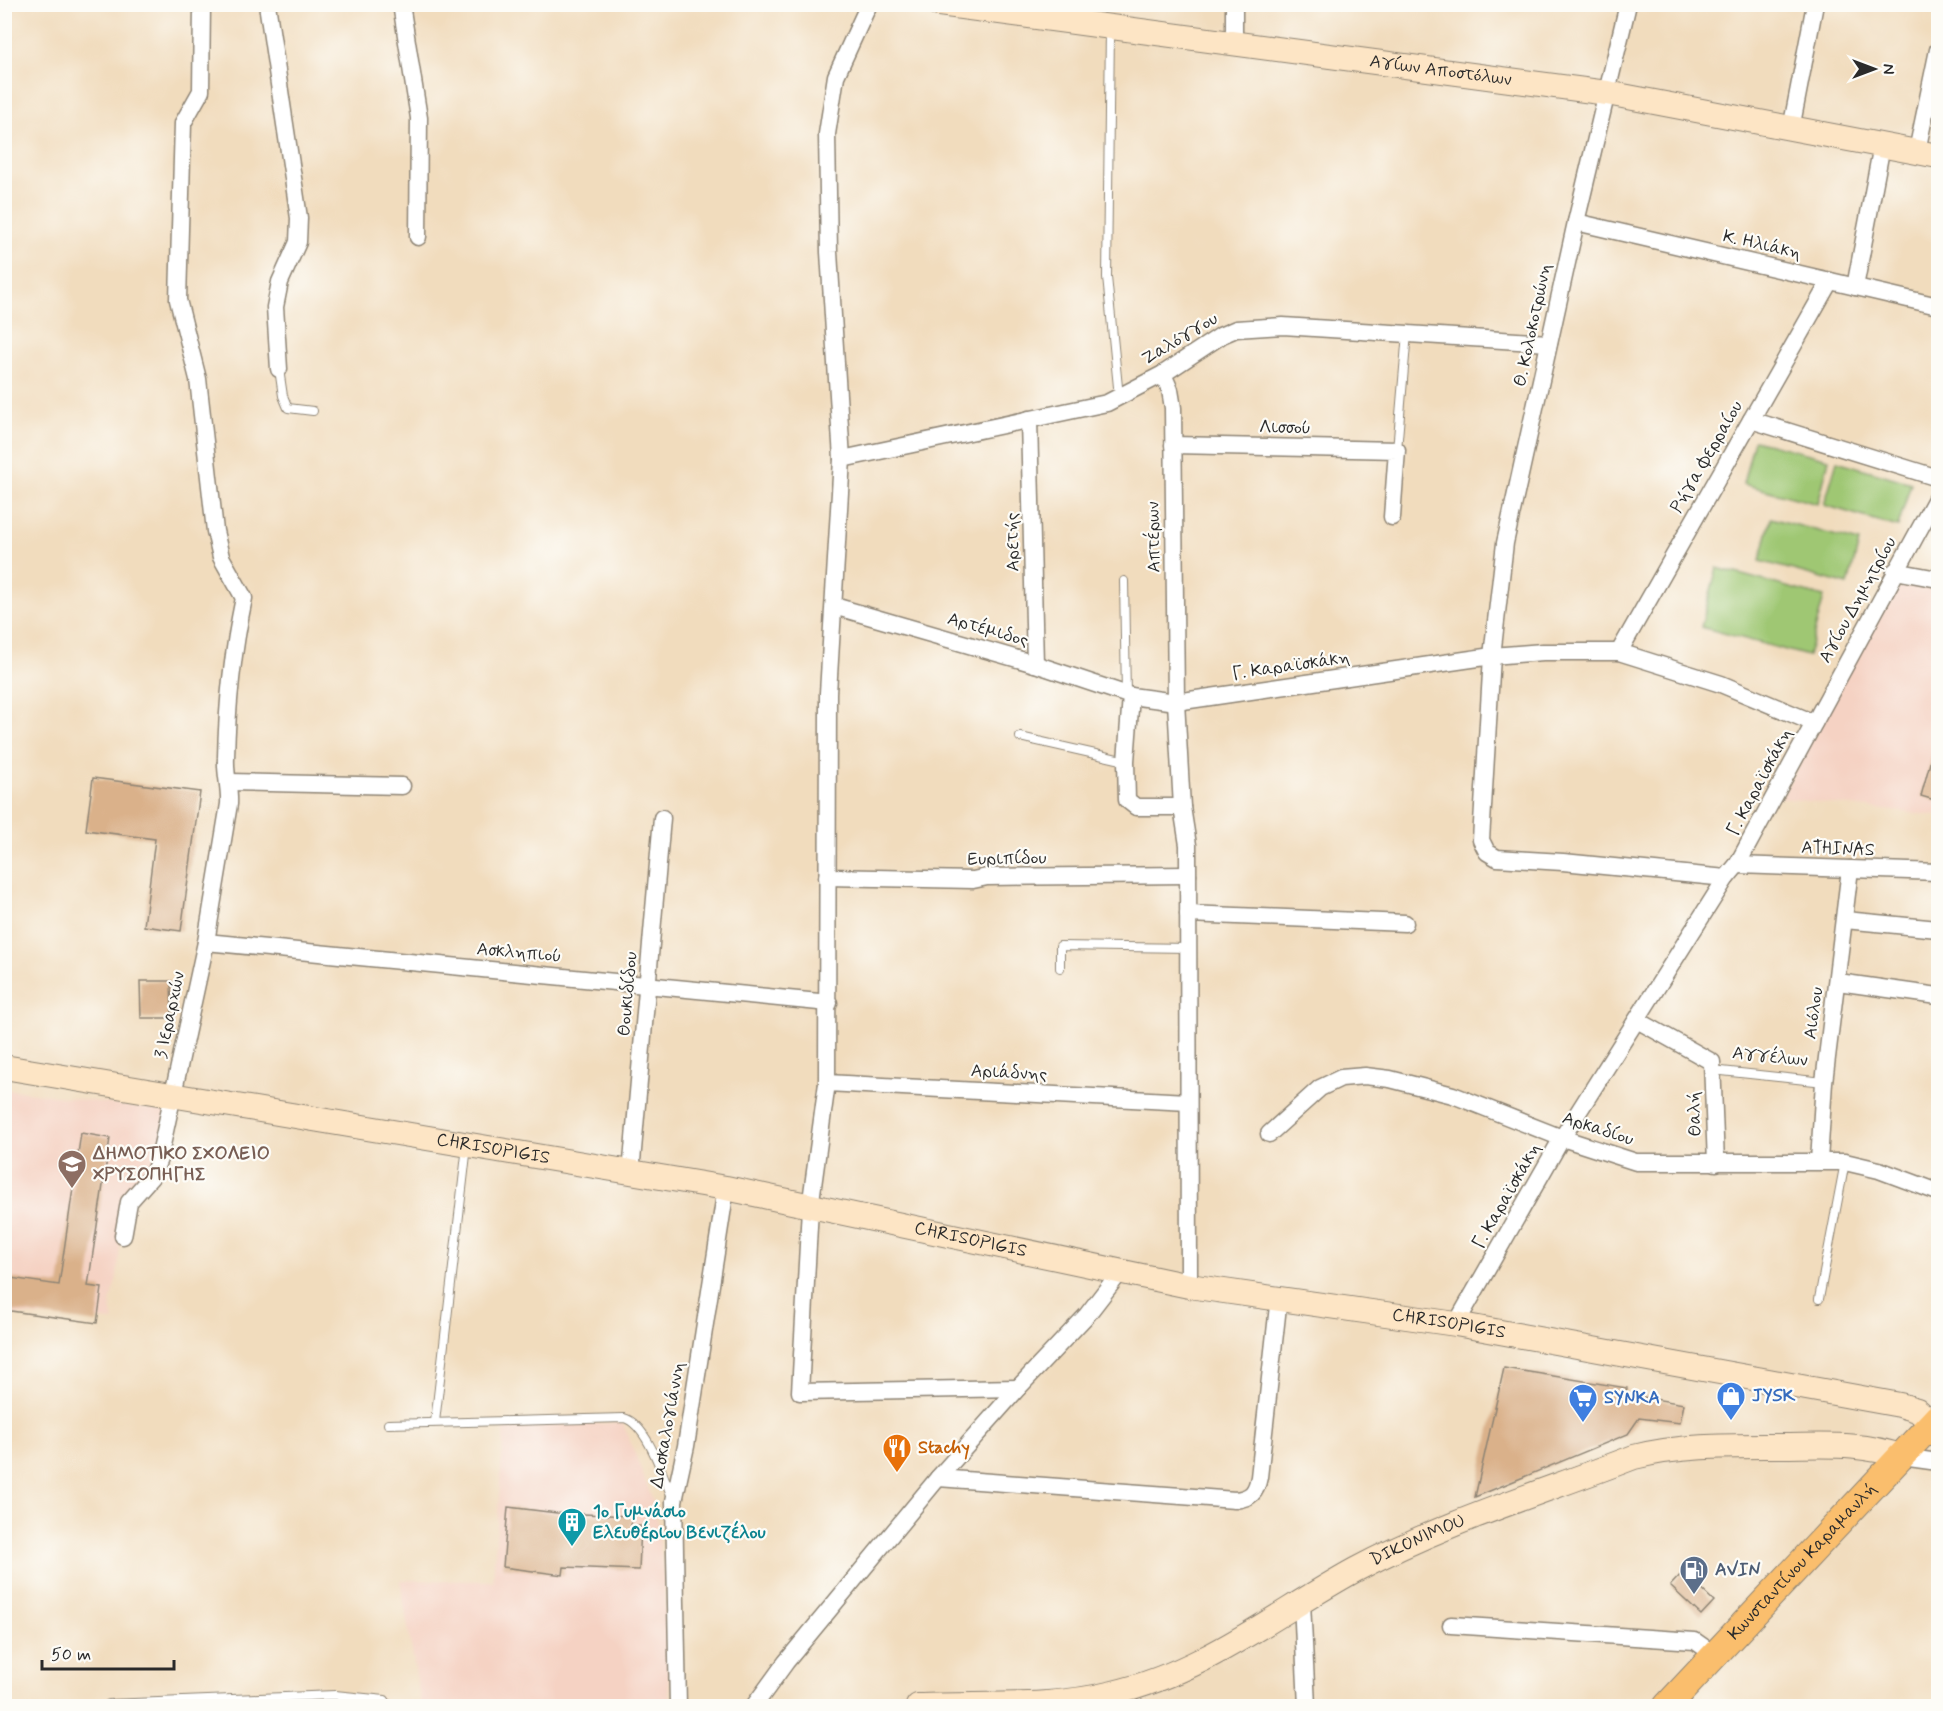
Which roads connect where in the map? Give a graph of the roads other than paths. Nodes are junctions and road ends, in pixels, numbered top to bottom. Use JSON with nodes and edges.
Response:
{"nodes":[{"id":1,"x":202,"y":4,"type":"edge"},
{"id":2,"x":267,"y":4,"type":"edge"},
{"id":3,"x":401,"y":4,"type":"edge"},
{"id":4,"x":868,"y":4,"type":"edge"},
{"id":5,"x":939,"y":4,"type":"edge"},
{"id":6,"x":1234,"y":4,"type":"edge"},
{"id":7,"x":1628,"y":4,"type":"edge"},
{"id":8,"x":1815,"y":4,"type":"edge"},
{"id":9,"x":1024,"y":11,"type":"edge"},
{"id":10,"x":1110,"y":28,"type":"junction"},
{"id":11,"x":1234,"y":45,"type":"junction"},
{"id":12,"x":1938,"y":50,"type":"edge"},
{"id":13,"x":1606,"y":93,"type":"junction"},
{"id":14,"x":1791,"y":129,"type":"junction"},
{"id":15,"x":1882,"y":145,"type":"junction"},
{"id":16,"x":1928,"y":154,"type":"edge"},
{"id":17,"x":1576,"y":222,"type":"junction"},
{"id":18,"x":418,"y":237,"type":"dead end"},
{"id":19,"x":1830,"y":281,"type":"junction"},
{"id":20,"x":1855,"y":287,"type":"junction"},
{"id":21,"x":1938,"y":306,"type":"edge"},
{"id":22,"x":1407,"y":333,"type":"junction"},
{"id":23,"x":1549,"y":343,"type":"junction"},
{"id":24,"x":279,"y":369,"type":"joint"},
{"id":25,"x":1163,"y":374,"type":"junction"},
{"id":26,"x":1119,"y":397,"type":"junction"},
{"id":27,"x":313,"y":411,"type":"dead end"},
{"id":28,"x":1029,"y":419,"type":"junction"},
{"id":29,"x":1751,"y":420,"type":"junction"},
{"id":30,"x":1173,"y":445,"type":"junction"},
{"id":31,"x":1397,"y":450,"type":"junction"},
{"id":32,"x":842,"y":459,"type":"junction"},
{"id":33,"x":1938,"y":478,"type":"edge"},
{"id":34,"x":1938,"y":495,"type":"edge"},
{"id":35,"x":1392,"y":517,"type":"dead end"},
{"id":36,"x":1895,"y":571,"type":"junction"},
{"id":37,"x":1938,"y":579,"type":"edge"},
{"id":38,"x":1124,"y":581,"type":"dead end"},
{"id":39,"x":834,"y":606,"type":"junction"},
{"id":40,"x":1619,"y":652,"type":"junction"},
{"id":41,"x":1492,"y":656,"type":"junction"},
{"id":42,"x":1035,"y":664,"type":"junction"},
{"id":43,"x":1128,"y":696,"type":"junction"},
{"id":44,"x":1176,"y":702,"type":"junction"},
{"id":45,"x":1814,"y":723,"type":"junction"},
{"id":46,"x":1020,"y":737,"type":"dead end"},
{"id":47,"x":1126,"y":761,"type":"junction"},
{"id":48,"x":402,"y":786,"type":"dead end"},
{"id":49,"x":230,"y":787,"type":"junction"},
{"id":50,"x":1182,"y":807,"type":"junction"},
{"id":51,"x":662,"y":818,"type":"dead end"},
{"id":52,"x":1850,"y":869,"type":"junction"},
{"id":53,"x":1731,"y":871,"type":"junction"},
{"id":54,"x":1938,"y":872,"type":"edge"},
{"id":55,"x":1188,"y":875,"type":"junction"},
{"id":56,"x":827,"y":877,"type":"junction"},
{"id":57,"x":1188,"y":914,"type":"junction"},
{"id":58,"x":1845,"y":920,"type":"junction"},
{"id":59,"x":1405,"y":923,"type":"dead end"},
{"id":60,"x":1938,"y":929,"type":"edge"},
{"id":61,"x":206,"y":942,"type":"junction"},
{"id":62,"x":1188,"y":948,"type":"junction"},
{"id":63,"x":1060,"y":968,"type":"dead end"},
{"id":64,"x":1838,"y":982,"type":"junction"},
{"id":65,"x":649,"y":984,"type":"junction"},
{"id":66,"x":1938,"y":996,"type":"edge"},
{"id":67,"x":829,"y":1003,"type":"junction"},
{"id":68,"x":1637,"y":1020,"type":"junction"},
{"id":69,"x":1712,"y":1066,"type":"junction"},
{"id":70,"x":4,"y":1067,"type":"edge"},
{"id":71,"x":1824,"y":1082,"type":"junction"},
{"id":72,"x":827,"y":1083,"type":"junction"},
{"id":73,"x":172,"y":1096,"type":"junction"},
{"id":74,"x":1188,"y":1102,"type":"junction"},
{"id":75,"x":1269,"y":1134,"type":"dead end"},
{"id":76,"x":1562,"y":1138,"type":"junction"},
{"id":77,"x":467,"y":1146,"type":"junction"},
{"id":78,"x":1819,"y":1161,"type":"junction"},
{"id":79,"x":1845,"y":1162,"type":"junction"},
{"id":80,"x":1716,"y":1163,"type":"junction"},
{"id":81,"x":632,"y":1173,"type":"junction"},
{"id":82,"x":726,"y":1188,"type":"junction"},
{"id":83,"x":1938,"y":1192,"type":"edge"},
{"id":84,"x":810,"y":1208,"type":"junction"},
{"id":85,"x":123,"y":1236,"type":"dead end"},
{"id":86,"x":1121,"y":1271,"type":"junction"},
{"id":87,"x":1189,"y":1286,"type":"junction"},
{"id":88,"x":1279,"y":1297,"type":"junction"},
{"id":89,"x":1819,"y":1299,"type":"dead end"},
{"id":90,"x":1456,"y":1324,"type":"junction"},
{"id":91,"x":1018,"y":1388,"type":"junction"},
{"id":92,"x":1935,"y":1420,"type":"edge"},
{"id":93,"x":435,"y":1422,"type":"junction"},
{"id":94,"x":388,"y":1424,"type":"dead end"},
{"id":95,"x":1902,"y":1456,"type":"junction"},
{"id":96,"x":1938,"y":1462,"type":"edge"},
{"id":97,"x":938,"y":1478,"type":"junction"},
{"id":98,"x":674,"y":1501,"type":"junction"},
{"id":99,"x":1302,"y":1602,"type":"junction"},
{"id":100,"x":1451,"y":1624,"type":"dead end"},
{"id":101,"x":1715,"y":1655,"type":"junction"},
{"id":102,"x":1115,"y":1700,"type":"edge"},
{"id":103,"x":110,"y":1704,"type":"dead end"},
{"id":104,"x":388,"y":1707,"type":"edge"},
{"id":105,"x":678,"y":1707,"type":"edge"},
{"id":106,"x":754,"y":1707,"type":"edge"},
{"id":107,"x":918,"y":1707,"type":"edge"},
{"id":108,"x":1307,"y":1707,"type":"edge"},
{"id":109,"x":1667,"y":1707,"type":"edge"}],
"edges":[{"from":1,"to":49,"type":"street","name":"3 Ιεραρχών"},
{"from":2,"to":24,"type":"street"},
{"from":3,"to":18,"type":"street"},
{"from":4,"to":32,"type":"street"},
{"from":5,"to":9,"type":"street","name":"Αγίων Αποστόλων"},
{"from":6,"to":11,"type":"street"},
{"from":7,"to":13,"type":"street","name":"Θ. Κολοκοτρώνη"},
{"from":8,"to":14,"type":"street"},
{"from":9,"to":10,"type":"street","name":"Αγίων Αποστόλων"},
{"from":10,"to":11,"type":"street","name":"Αγίων Αποστόλων"},
{"from":10,"to":26,"type":"lane"},
{"from":11,"to":13,"type":"street","name":"Αγίων Αποστόλων"},
{"from":12,"to":16,"type":"street"},
{"from":13,"to":14,"type":"street","name":"Αγίων Αποστόλων"},
{"from":13,"to":17,"type":"street","name":"Θ. Κολοκοτρώνη"},
{"from":14,"to":15,"type":"street","name":"Αγίων Αποστόλων"},
{"from":15,"to":16,"type":"street","name":"Αγίων Αποστόλων"},
{"from":15,"to":20,"type":"street"},
{"from":17,"to":19,"type":"street","name":"Κ. Ηλιάκη"},
{"from":17,"to":23,"type":"street","name":"Θ. Κολοκοτρώνη"},
{"from":19,"to":20,"type":"street","name":"Κ. Ηλιάκη"},
{"from":19,"to":29,"type":"street","name":"Ρήγα Φερραίου"},
{"from":20,"to":21,"type":"street","name":"Κ. Ηλιάκη"},
{"from":22,"to":23,"type":"street","name":"Ζαλόγγου"},
{"from":22,"to":25,"type":"street","name":"Ζαλόγγου"},
{"from":22,"to":31,"type":"lane"},
{"from":23,"to":41,"type":"street","name":"Θ. Κολοκοτρώνη"},
{"from":24,"to":27,"type":"lane"},
{"from":25,"to":26,"type":"street","name":"Ζαλόγγου"},
{"from":25,"to":30,"type":"street","name":"Απτέρων"},
{"from":26,"to":28,"type":"street","name":"Ζαλόγγου"},
{"from":28,"to":32,"type":"street","name":"Ζαλόγγου"},
{"from":28,"to":42,"type":"street","name":"Αρετής"},
{"from":29,"to":33,"type":"street"},
{"from":29,"to":40,"type":"street","name":"Ρήγα Φερραίου"},
{"from":30,"to":31,"type":"street","name":"Λισσού"},
{"from":30,"to":44,"type":"street","name":"Απτέρων"},
{"from":31,"to":35,"type":"street"},
{"from":32,"to":39,"type":"street"},
{"from":34,"to":36,"type":"street","name":"Αγίου Δημητρίου"},
{"from":36,"to":37,"type":"street"},
{"from":36,"to":45,"type":"street","name":"Αγίου Δημητρίου"},
{"from":38,"to":43,"type":"lane"},
{"from":39,"to":42,"type":"street","name":"Αρτέμιδος"},
{"from":39,"to":56,"type":"street"},
{"from":40,"to":41,"type":"street","name":"Γ. Καραϊσκάκη"},
{"from":40,"to":45,"type":"street","name":"Γ. Καραϊσκάκη"},
{"from":41,"to":44,"type":"street","name":"Γ. Καραϊσκάκη"},
{"from":41,"to":53,"type":"street","name":"Θ. Κολοκοτρώνη"},
{"from":42,"to":43,"type":"street","name":"Αρτέμιδος"},
{"from":43,"to":44,"type":"street","name":"Γ. Καραϊσκάκη"},
{"from":43,"to":47,"type":"street"},
{"from":44,"to":50,"type":"street"},
{"from":45,"to":53,"type":"street","name":"Γ. Καραϊσκάκη"},
{"from":46,"to":47,"type":"lane"},
{"from":47,"to":50,"type":"street"},
{"from":48,"to":49,"type":"street"},
{"from":49,"to":61,"type":"street","name":"3 Ιεραρχών"},
{"from":50,"to":55,"type":"street"},
{"from":51,"to":65,"type":"street","name":"Θουκιδίδου"},
{"from":52,"to":53,"type":"street","name":"ATHINAS"},
{"from":52,"to":54,"type":"street","name":"ATHINAS"},
{"from":52,"to":58,"type":"street","name":"Αιόλου"},
{"from":53,"to":68,"type":"street","name":"Γ. Καραϊσκάκη"},
{"from":55,"to":56,"type":"street","name":"Ευριπίδου"},
{"from":55,"to":57,"type":"street"},
{"from":56,"to":67,"type":"street"},
{"from":57,"to":59,"type":"street"},
{"from":57,"to":62,"type":"street"},
{"from":58,"to":60,"type":"street"},
{"from":58,"to":64,"type":"street","name":"Αιόλου"},
{"from":61,"to":65,"type":"street","name":"Ασκληπιού"},
{"from":61,"to":73,"type":"street","name":"3 Ιεραρχών"},
{"from":62,"to":63,"type":"lane"},
{"from":62,"to":74,"type":"street"},
{"from":64,"to":66,"type":"street"},
{"from":64,"to":71,"type":"street","name":"Αιόλου"},
{"from":65,"to":67,"type":"street","name":"Ασκληπιού"},
{"from":65,"to":81,"type":"street","name":"Θουκιδίδου"},
{"from":67,"to":72,"type":"street"},
{"from":68,"to":69,"type":"street","name":"Αγγέλων"},
{"from":68,"to":76,"type":"street","name":"Γ. Καραϊσκάκη"},
{"from":69,"to":71,"type":"lane","name":"Αγγέλων"},
{"from":69,"to":80,"type":"street","name":"Θαλή"},
{"from":70,"to":73,"type":"street","name":"CHRISOPIGIS"},
{"from":71,"to":78,"type":"street","name":"Αιόλου"},
{"from":72,"to":74,"type":"street","name":"Αριάδνης"},
{"from":72,"to":84,"type":"street"},
{"from":73,"to":77,"type":"street","name":"CHRISOPIGIS"},
{"from":73,"to":85,"type":"street","name":"3 Ιεραρχών"},
{"from":74,"to":87,"type":"street"},
{"from":75,"to":76,"type":"street","name":"Αρκαδίου"},
{"from":76,"to":80,"type":"street","name":"Αρκαδίου"},
{"from":76,"to":90,"type":"street","name":"Γ. Καραϊσκάκη"},
{"from":77,"to":81,"type":"street","name":"CHRISOPIGIS"},
{"from":77,"to":93,"type":"lane"},
{"from":78,"to":79,"type":"street","name":"Αρκαδίου"},
{"from":78,"to":80,"type":"street","name":"Αρκαδίου"},
{"from":79,"to":83,"type":"street","name":"Αρκαδίου"},
{"from":79,"to":89,"type":"lane"},
{"from":81,"to":82,"type":"street","name":"CHRISOPIGIS"},
{"from":82,"to":84,"type":"street","name":"CHRISOPIGIS"},
{"from":82,"to":98,"type":"street","name":"Δασκαλογιάννη"},
{"from":84,"to":86,"type":"street","name":"CHRISOPIGIS"},
{"from":84,"to":91,"type":"street"},
{"from":86,"to":87,"type":"street","name":"CHRISOPIGIS"},
{"from":86,"to":91,"type":"street"},
{"from":87,"to":88,"type":"street","name":"CHRISOPIGIS"},
{"from":88,"to":90,"type":"street","name":"CHRISOPIGIS"},
{"from":88,"to":97,"type":"street"},
{"from":90,"to":92,"type":"street","name":"CHRISOPIGIS"},
{"from":91,"to":97,"type":"street"},
{"from":92,"to":95,"type":"main road","name":"Κωνσταντίνου Καραμανλή"},
{"from":93,"to":94,"type":"lane"},
{"from":93,"to":98,"type":"lane"},
{"from":95,"to":96,"type":"street","name":"DIKONIMOU"},
{"from":95,"to":99,"type":"street","name":"DIKONIMOU"},
{"from":95,"to":101,"type":"main road","name":"Κωνσταντίνου Καραμανλή"},
{"from":97,"to":106,"type":"street"},
{"from":98,"to":105,"type":"street","name":"Δασκαλογιάννη"},
{"from":99,"to":102,"type":"street","name":"DIKONIMOU"},
{"from":99,"to":108,"type":"street"},
{"from":100,"to":101,"type":"street"},
{"from":101,"to":109,"type":"main road","name":"Κωνσταντίνου Καραμανλή"},
{"from":102,"to":107,"type":"street","name":"DIKONIMOU"},
{"from":103,"to":104,"type":"lane"}]}
